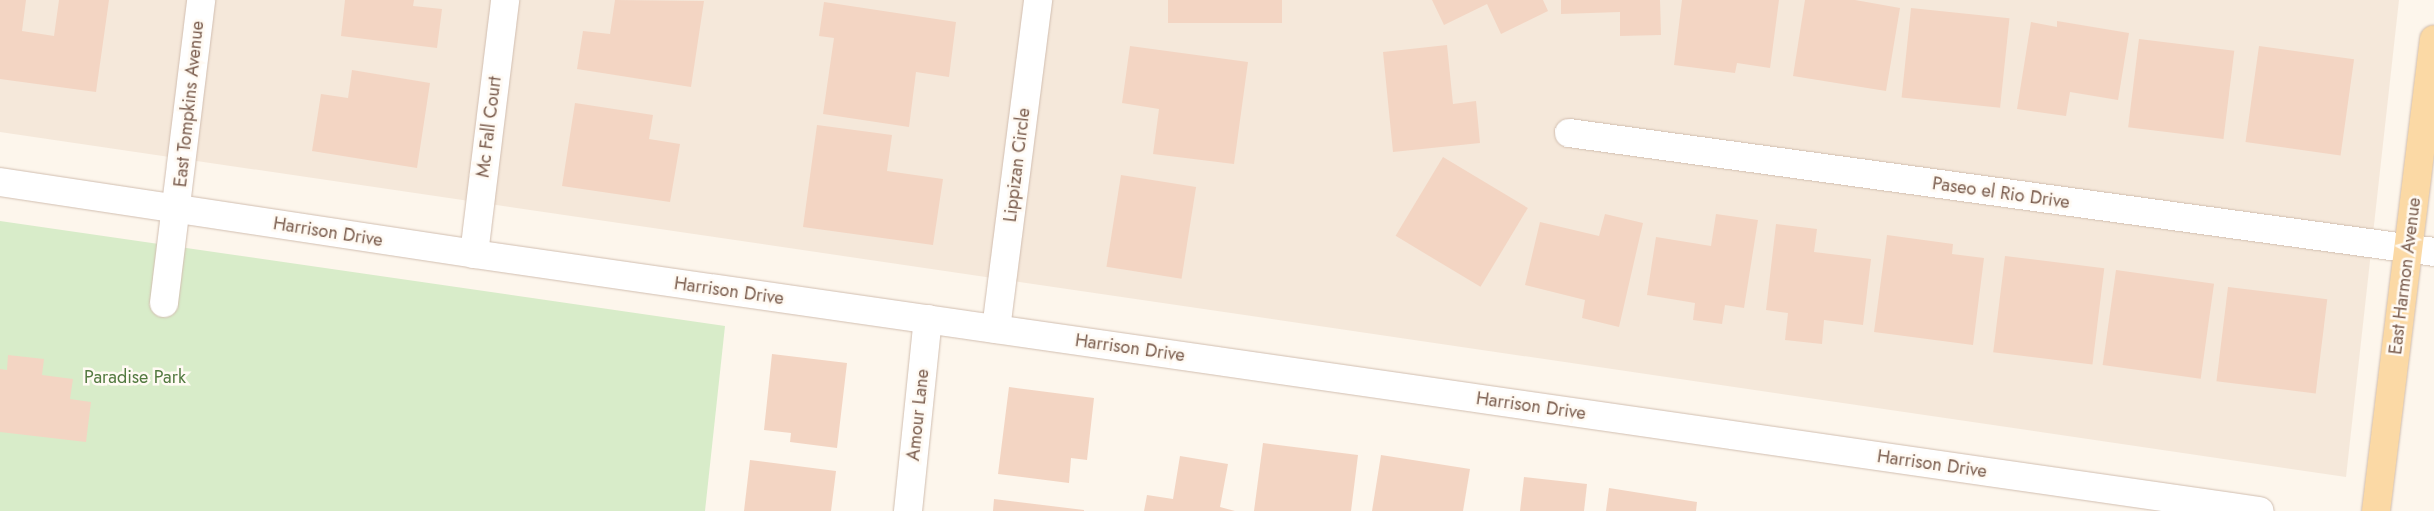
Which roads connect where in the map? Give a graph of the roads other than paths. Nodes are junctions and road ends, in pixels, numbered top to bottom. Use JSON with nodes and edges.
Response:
{"nodes":[{"id":1,"x":201,"y":0,"type":"edge"},
{"id":2,"x":505,"y":0,"type":"edge"},
{"id":3,"x":1038,"y":0,"type":"edge"},
{"id":4,"x":2434,"y":40,"type":"edge"},
{"id":5,"x":1569,"y":133,"type":"dead end"},
{"id":6,"x":0,"y":182,"type":"edge"},
{"id":7,"x":178,"y":208,"type":"junction"},
{"id":8,"x":2421,"y":251,"type":"edge"},
{"id":9,"x":474,"y":254,"type":"junction"},
{"id":10,"x":164,"y":303,"type":"dead end"},
{"id":11,"x":928,"y":319,"type":"junction"},
{"id":12,"x":996,"y":329,"type":"junction"},
{"id":13,"x":908,"y":511,"type":"edge"},
{"id":14,"x":2260,"y":511,"type":"edge"},
{"id":15,"x":2376,"y":511,"type":"edge"}],
"edges":[{"from":1,"to":7,"type":"street","name":"East Tompkins Avenue"},
{"from":2,"to":9,"type":"street","name":"Mc Fall Court"},
{"from":3,"to":12,"type":"street","name":"Lippizan Circle"},
{"from":4,"to":8,"type":"main road","name":"East Harmon Avenue"},
{"from":5,"to":8,"type":"street","name":"Paseo el Rio Drive"},
{"from":6,"to":7,"type":"street","name":"Harrison Drive"},
{"from":7,"to":9,"type":"street","name":"Harrison Drive"},
{"from":7,"to":10,"type":"street","name":"East Tompkins Avenue"},
{"from":8,"to":15,"type":"main road","name":"East Harmon Avenue"},
{"from":9,"to":11,"type":"street","name":"Harrison Drive"},
{"from":11,"to":12,"type":"street","name":"Harrison Drive"},
{"from":11,"to":13,"type":"street","name":"Amour Lane"},
{"from":12,"to":14,"type":"street","name":"Harrison Drive"}]}
